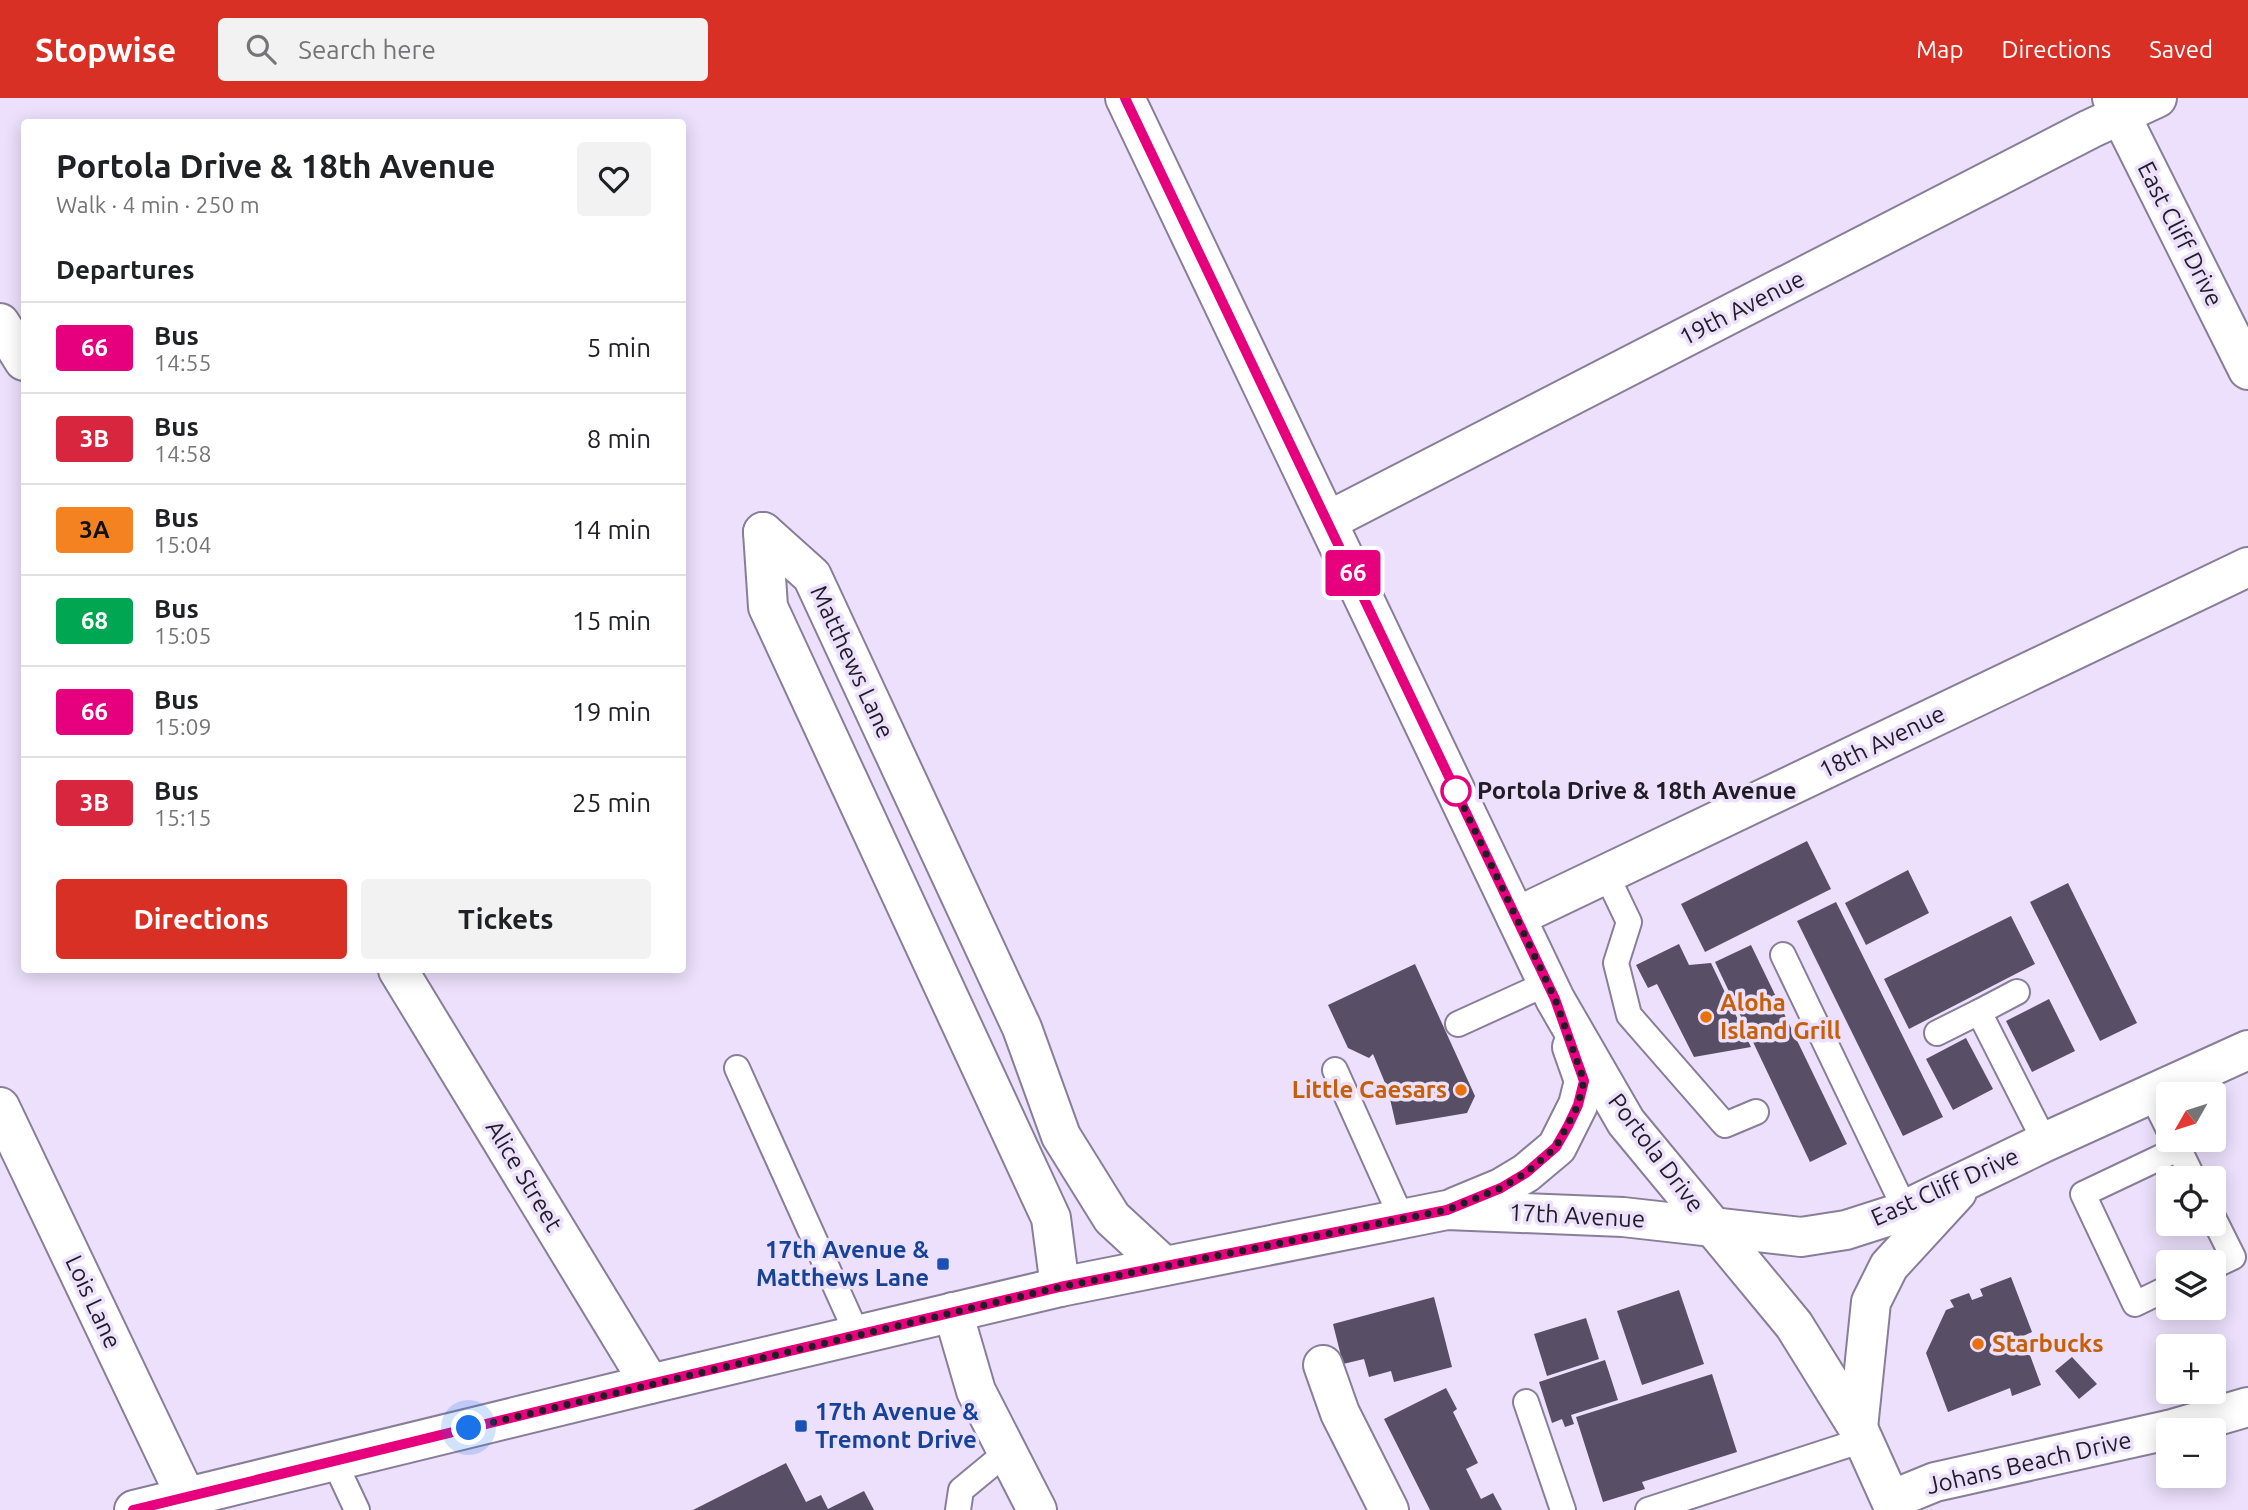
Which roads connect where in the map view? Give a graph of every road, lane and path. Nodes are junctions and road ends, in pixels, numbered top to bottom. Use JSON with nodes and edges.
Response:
{"nodes":[{"id":1,"x":1125,"y":98,"type":"edge"},
{"id":2,"x":2157,"y":98,"type":"edge"},
{"id":3,"x":2116,"y":106,"type":"edge"},
{"id":4,"x":0,"y":323,"type":"edge"},
{"id":5,"x":21,"y":356,"type":"edge"},
{"id":6,"x":2248,"y":370,"type":"edge"},
{"id":7,"x":1328,"y":521,"type":"junction"},
{"id":8,"x":2248,"y":567,"type":"edge"},
{"id":9,"x":1606,"y":874,"type":"junction"},
{"id":10,"x":1516,"y":917,"type":"junction"},
{"id":11,"x":1783,"y":955,"type":"dead end"},
{"id":12,"x":400,"y":973,"type":"edge"},
{"id":13,"x":1552,"y":991,"type":"junction"},
{"id":14,"x":2017,"y":992,"type":"dead end"},
{"id":15,"x":1979,"y":1012,"type":"junction"},
{"id":16,"x":1458,"y":1024,"type":"dead end"},
{"id":17,"x":1937,"y":1033,"type":"dead end"},
{"id":18,"x":2248,"y":1050,"type":"edge"},
{"id":19,"x":737,"y":1068,"type":"dead end"},
{"id":20,"x":1335,"y":1070,"type":"dead end"},
{"id":21,"x":2151,"y":1094,"type":"junction"},
{"id":22,"x":2156,"y":1104,"type":"edge"},
{"id":23,"x":0,"y":1107,"type":"edge"},
{"id":24,"x":1756,"y":1112,"type":"dead end"},
{"id":25,"x":2045,"y":1142,"type":"junction"},
{"id":26,"x":2156,"y":1150,"type":"edge"},
{"id":27,"x":1970,"y":1178,"type":"junction"},
{"id":28,"x":1905,"y":1209,"type":"junction"},
{"id":29,"x":1447,"y":1210,"type":"junction"},
{"id":30,"x":1402,"y":1219,"type":"junction"},
{"id":31,"x":1711,"y":1226,"type":"junction"},
{"id":32,"x":2222,"y":1236,"type":"edge"},
{"id":33,"x":2226,"y":1260,"type":"edge"},
{"id":34,"x":1164,"y":1266,"type":"junction"},
{"id":35,"x":1060,"y":1287,"type":"junction"},
{"id":36,"x":2156,"y":1294,"type":"edge"},
{"id":37,"x":953,"y":1312,"type":"junction"},
{"id":38,"x":857,"y":1334,"type":"junction"},
{"id":39,"x":1323,"y":1365,"type":"dead end"},
{"id":40,"x":650,"y":1384,"type":"junction"},
{"id":41,"x":1525,"y":1402,"type":"dead end"},
{"id":42,"x":2248,"y":1407,"type":"edge"},
{"id":43,"x":2210,"y":1418,"type":"edge"},
{"id":44,"x":2156,"y":1433,"type":"edge"},
{"id":45,"x":1860,"y":1434,"type":"junction"},
{"id":46,"x":1007,"y":1452,"type":"junction"},
{"id":47,"x":334,"y":1461,"type":"junction"},
{"id":48,"x":186,"y":1497,"type":"junction"},
{"id":49,"x":1893,"y":1505,"type":"edge"},
{"id":50,"x":134,"y":1510,"type":"edge"},
{"id":51,"x":357,"y":1510,"type":"edge"},
{"id":52,"x":958,"y":1510,"type":"edge"},
{"id":53,"x":1037,"y":1510,"type":"edge"},
{"id":54,"x":1389,"y":1510,"type":"edge"},
{"id":55,"x":1563,"y":1510,"type":"edge"},
{"id":56,"x":1647,"y":1510,"type":"edge"}],
"edges":[{"from":1,"to":7,"type":"street","name":"Portola Drive"},
{"from":2,"to":3,"type":"street","name":"19th Avenue"},
{"from":3,"to":6,"type":"street","name":"East Cliff Drive"},
{"from":3,"to":7,"type":"street","name":"19th Avenue"},
{"from":4,"to":5,"type":"street"},
{"from":7,"to":10,"type":"street","name":"Portola Drive"},
{"from":8,"to":9,"type":"street","name":"18th Avenue"},
{"from":9,"to":10,"type":"street","name":"18th Avenue"},
{"from":9,"to":24,"type":"lane"},
{"from":10,"to":13,"type":"street","name":"Portola Drive"},
{"from":11,"to":28,"type":"lane"},
{"from":12,"to":40,"type":"street","name":"Alice Street"},
{"from":13,"to":16,"type":"lane"},
{"from":13,"to":29,"type":"street"},
{"from":13,"to":31,"type":"street","name":"Portola Drive"},
{"from":14,"to":15,"type":"lane"},
{"from":15,"to":17,"type":"lane"},
{"from":15,"to":25,"type":"lane"},
{"from":18,"to":21,"type":"street","name":"East Cliff Drive"},
{"from":19,"to":38,"type":"lane"},
{"from":20,"to":30,"type":"lane"},
{"from":21,"to":22,"type":"lane"},
{"from":21,"to":25,"type":"street","name":"East Cliff Drive"},
{"from":23,"to":48,"type":"street","name":"Lois Lane"},
{"from":25,"to":27,"type":"street","name":"East Cliff Drive"},
{"from":26,"to":36,"type":"lane"},
{"from":27,"to":28,"type":"street","name":"East Cliff Drive"},
{"from":27,"to":45,"type":"street"},
{"from":28,"to":31,"type":"street","name":"East Cliff Drive"},
{"from":29,"to":30,"type":"street","name":"17th Avenue"},
{"from":29,"to":31,"type":"street","name":"17th Avenue"},
{"from":30,"to":34,"type":"street","name":"17th Avenue"},
{"from":31,"to":45,"type":"street"},
{"from":32,"to":33,"type":"lane"},
{"from":34,"to":35,"type":"street","name":"17th Avenue"},
{"from":34,"to":35,"type":"street","name":"Matthews Lane"},
{"from":35,"to":37,"type":"street","name":"17th Avenue"},
{"from":37,"to":38,"type":"street","name":"17th Avenue"},
{"from":37,"to":46,"type":"street"},
{"from":38,"to":40,"type":"street","name":"17th Avenue"},
{"from":39,"to":54,"type":"street"},
{"from":40,"to":47,"type":"street","name":"17th Avenue"},
{"from":41,"to":55,"type":"lane"},
{"from":42,"to":43,"type":"street","name":"Johans Beach Drive"},
{"from":44,"to":49,"type":"street","name":"Johans Beach Drive"},
{"from":45,"to":49,"type":"street"},
{"from":45,"to":56,"type":"lane"},
{"from":46,"to":52,"type":"lane"},
{"from":46,"to":53,"type":"street"},
{"from":47,"to":48,"type":"street","name":"17th Avenue"},
{"from":47,"to":51,"type":"lane"},
{"from":48,"to":50,"type":"street","name":"17th Avenue"}]}
